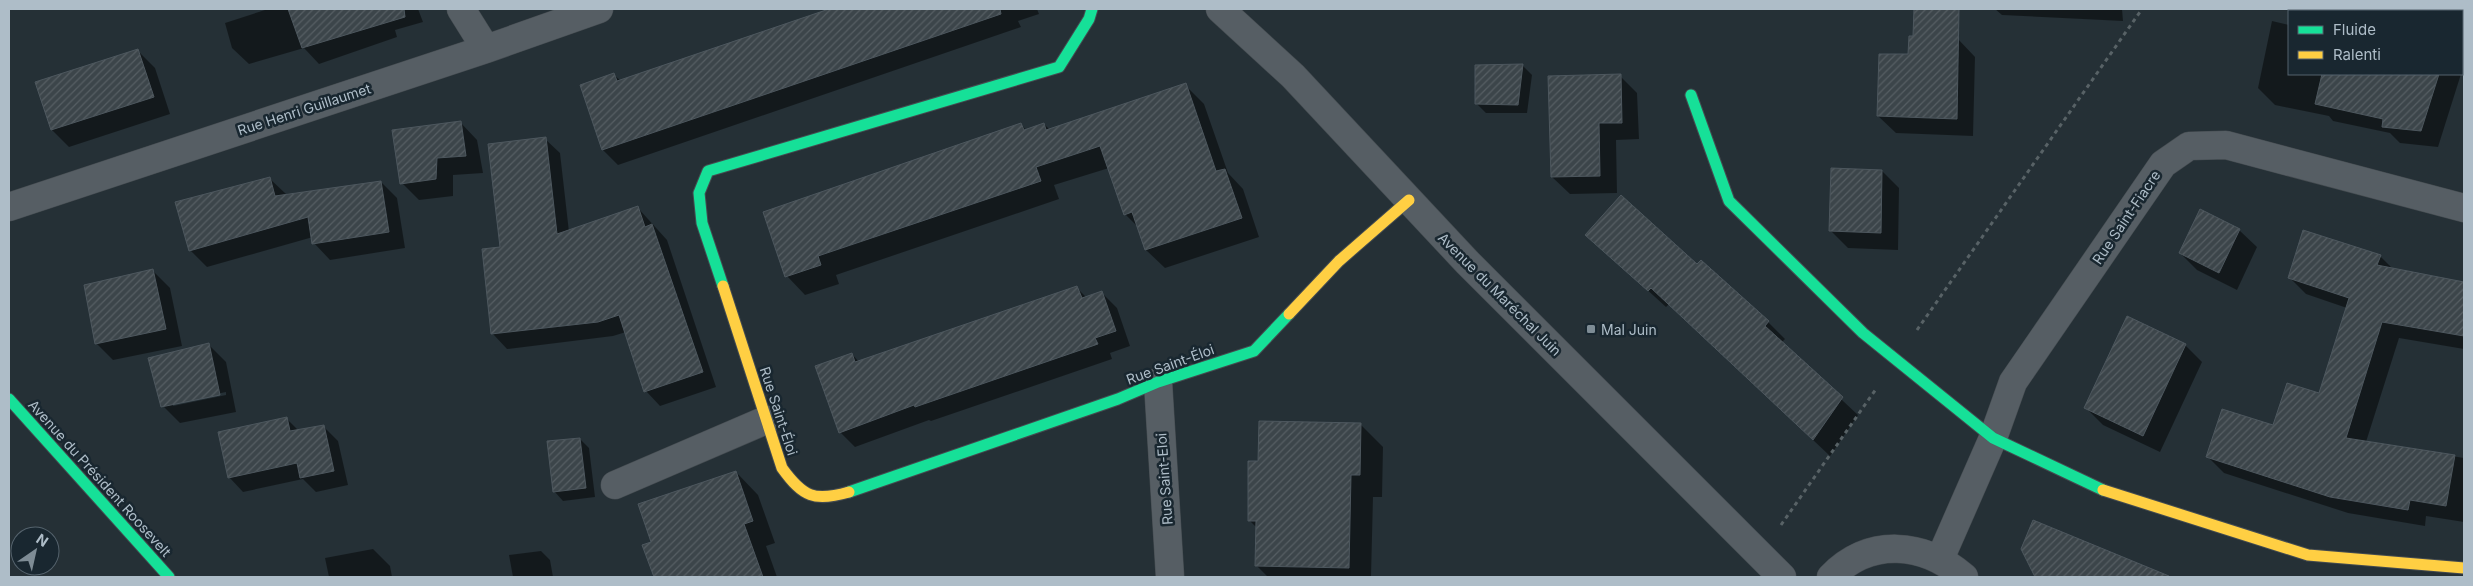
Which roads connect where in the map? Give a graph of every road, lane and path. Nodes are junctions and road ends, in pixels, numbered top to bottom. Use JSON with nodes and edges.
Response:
{"nodes":[{"id":1,"x":461,"y":9,"type":"edge"},
{"id":2,"x":599,"y":9,"type":"edge"},
{"id":3,"x":1092,"y":9,"type":"edge"},
{"id":4,"x":1220,"y":9,"type":"edge"},
{"id":5,"x":2142,"y":9,"type":"edge"},
{"id":6,"x":486,"y":49,"type":"junction"},
{"id":7,"x":1692,"y":95,"type":"dead end"},
{"id":8,"x":1409,"y":200,"type":"junction"},
{"id":9,"x":9,"y":207,"type":"edge"},
{"id":10,"x":2464,"y":208,"type":"edge"},
{"id":11,"x":1896,"y":360,"type":"junction"},
{"id":12,"x":1158,"y":382,"type":"junction"},
{"id":13,"x":9,"y":399,"type":"edge"},
{"id":14,"x":766,"y":420,"type":"junction"},
{"id":15,"x":1993,"y":438,"type":"junction"},
{"id":16,"x":615,"y":485,"type":"dead end"},
{"id":17,"x":1760,"y":554,"type":"junction"},
{"id":18,"x":1940,"y":559,"type":"junction"},
{"id":19,"x":2464,"y":568,"type":"edge"},
{"id":20,"x":169,"y":577,"type":"edge"},
{"id":21,"x":1170,"y":577,"type":"edge"},
{"id":22,"x":1782,"y":577,"type":"edge"},
{"id":23,"x":1831,"y":577,"type":"edge"},
{"id":24,"x":1964,"y":577,"type":"edge"}],
"edges":[{"from":1,"to":6,"type":"street"},
{"from":2,"to":6,"type":"street","name":"Rue Henri Guillaumet"},
{"from":3,"to":14,"type":"street","name":"Rue Saint-Éloi"},
{"from":4,"to":8,"type":"street","name":"Avenue du Maréchal Juin"},
{"from":5,"to":11,"type":"path"},
{"from":6,"to":9,"type":"street","name":"Rue Henri Guillaumet"},
{"from":7,"to":11,"type":"street"},
{"from":8,"to":12,"type":"street","name":"Rue Saint-Éloi"},
{"from":8,"to":17,"type":"street","name":"Avenue du Maréchal Juin"},
{"from":10,"to":15,"type":"street","name":"Rue Saint-Fiacre"},
{"from":11,"to":15,"type":"street"},
{"from":11,"to":17,"type":"path"},
{"from":12,"to":14,"type":"street","name":"Rue Saint-Éloi"},
{"from":12,"to":21,"type":"street","name":"Rue Saint-Eloi"},
{"from":13,"to":20,"type":"street","name":"Avenue du Président Roosevelt"},
{"from":14,"to":16,"type":"street"},
{"from":15,"to":18,"type":"street","name":"Rue Saint-Fiacre"},
{"from":15,"to":19,"type":"street"},
{"from":17,"to":22,"type":"street","name":"Avenue du Maréchal Juin"},
{"from":18,"to":23,"type":"street"},
{"from":18,"to":24,"type":"street"}]}
